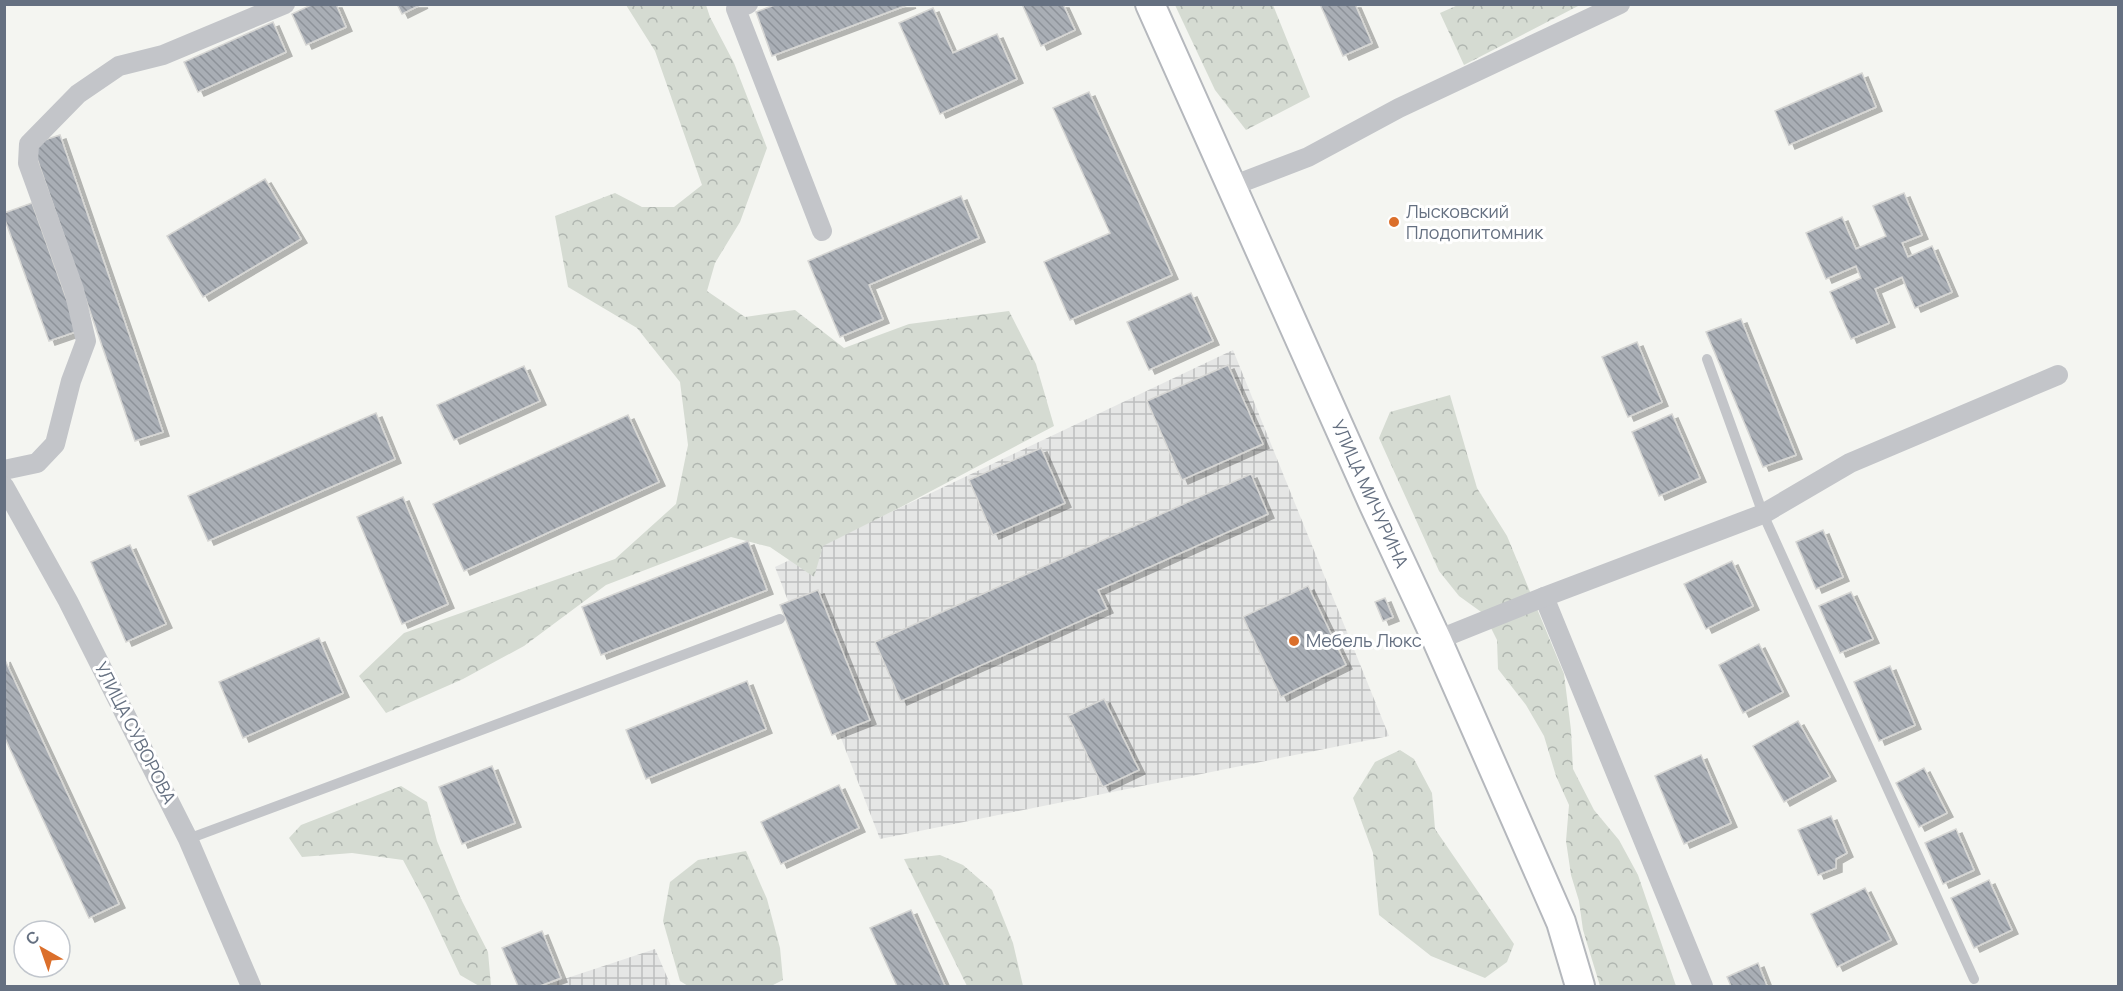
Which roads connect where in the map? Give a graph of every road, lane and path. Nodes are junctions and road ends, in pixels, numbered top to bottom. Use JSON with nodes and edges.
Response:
{"nodes":[{"id":1,"x":285,"y":4,"type":"edge"},
{"id":2,"x":748,"y":4,"type":"edge"},
{"id":3,"x":1150,"y":4,"type":"edge"},
{"id":4,"x":1620,"y":4,"type":"edge"},
{"id":5,"x":1232,"y":186,"type":"junction"},
{"id":6,"x":822,"y":231,"type":"dead end"},
{"id":7,"x":1707,"y":359,"type":"dead end"},
{"id":8,"x":2058,"y":375,"type":"dead end"},
{"id":9,"x":4,"y":470,"type":"edge"},
{"id":10,"x":4,"y":486,"type":"edge"},
{"id":11,"x":1763,"y":514,"type":"junction"},
{"id":12,"x":1544,"y":597,"type":"junction"},
{"id":13,"x":780,"y":619,"type":"dead end"},
{"id":14,"x":1437,"y":640,"type":"junction"},
{"id":15,"x":188,"y":839,"type":"junction"},
{"id":16,"x":1974,"y":980,"type":"dead end"},
{"id":17,"x":251,"y":987,"type":"edge"},
{"id":18,"x":1580,"y":987,"type":"edge"},
{"id":19,"x":1703,"y":987,"type":"edge"}],
"edges":[{"from":1,"to":9,"type":"street"},
{"from":2,"to":6,"type":"street"},
{"from":3,"to":5,"type":"main road","name":"УЛИЦА МИЧУРИНА"},
{"from":4,"to":5,"type":"street"},
{"from":5,"to":14,"type":"main road","name":"УЛИЦА МИЧУРИНА"},
{"from":7,"to":11,"type":"lane"},
{"from":8,"to":11,"type":"street"},
{"from":10,"to":15,"type":"street","name":"УЛИЦА СУВОРОВА"},
{"from":11,"to":12,"type":"street"},
{"from":11,"to":16,"type":"lane"},
{"from":12,"to":14,"type":"street"},
{"from":12,"to":19,"type":"street"},
{"from":13,"to":15,"type":"lane"},
{"from":14,"to":18,"type":"main road","name":"УЛИЦА МИЧУРИНА"},
{"from":15,"to":17,"type":"street","name":"УЛИЦА СУВОРОВА"}]}
